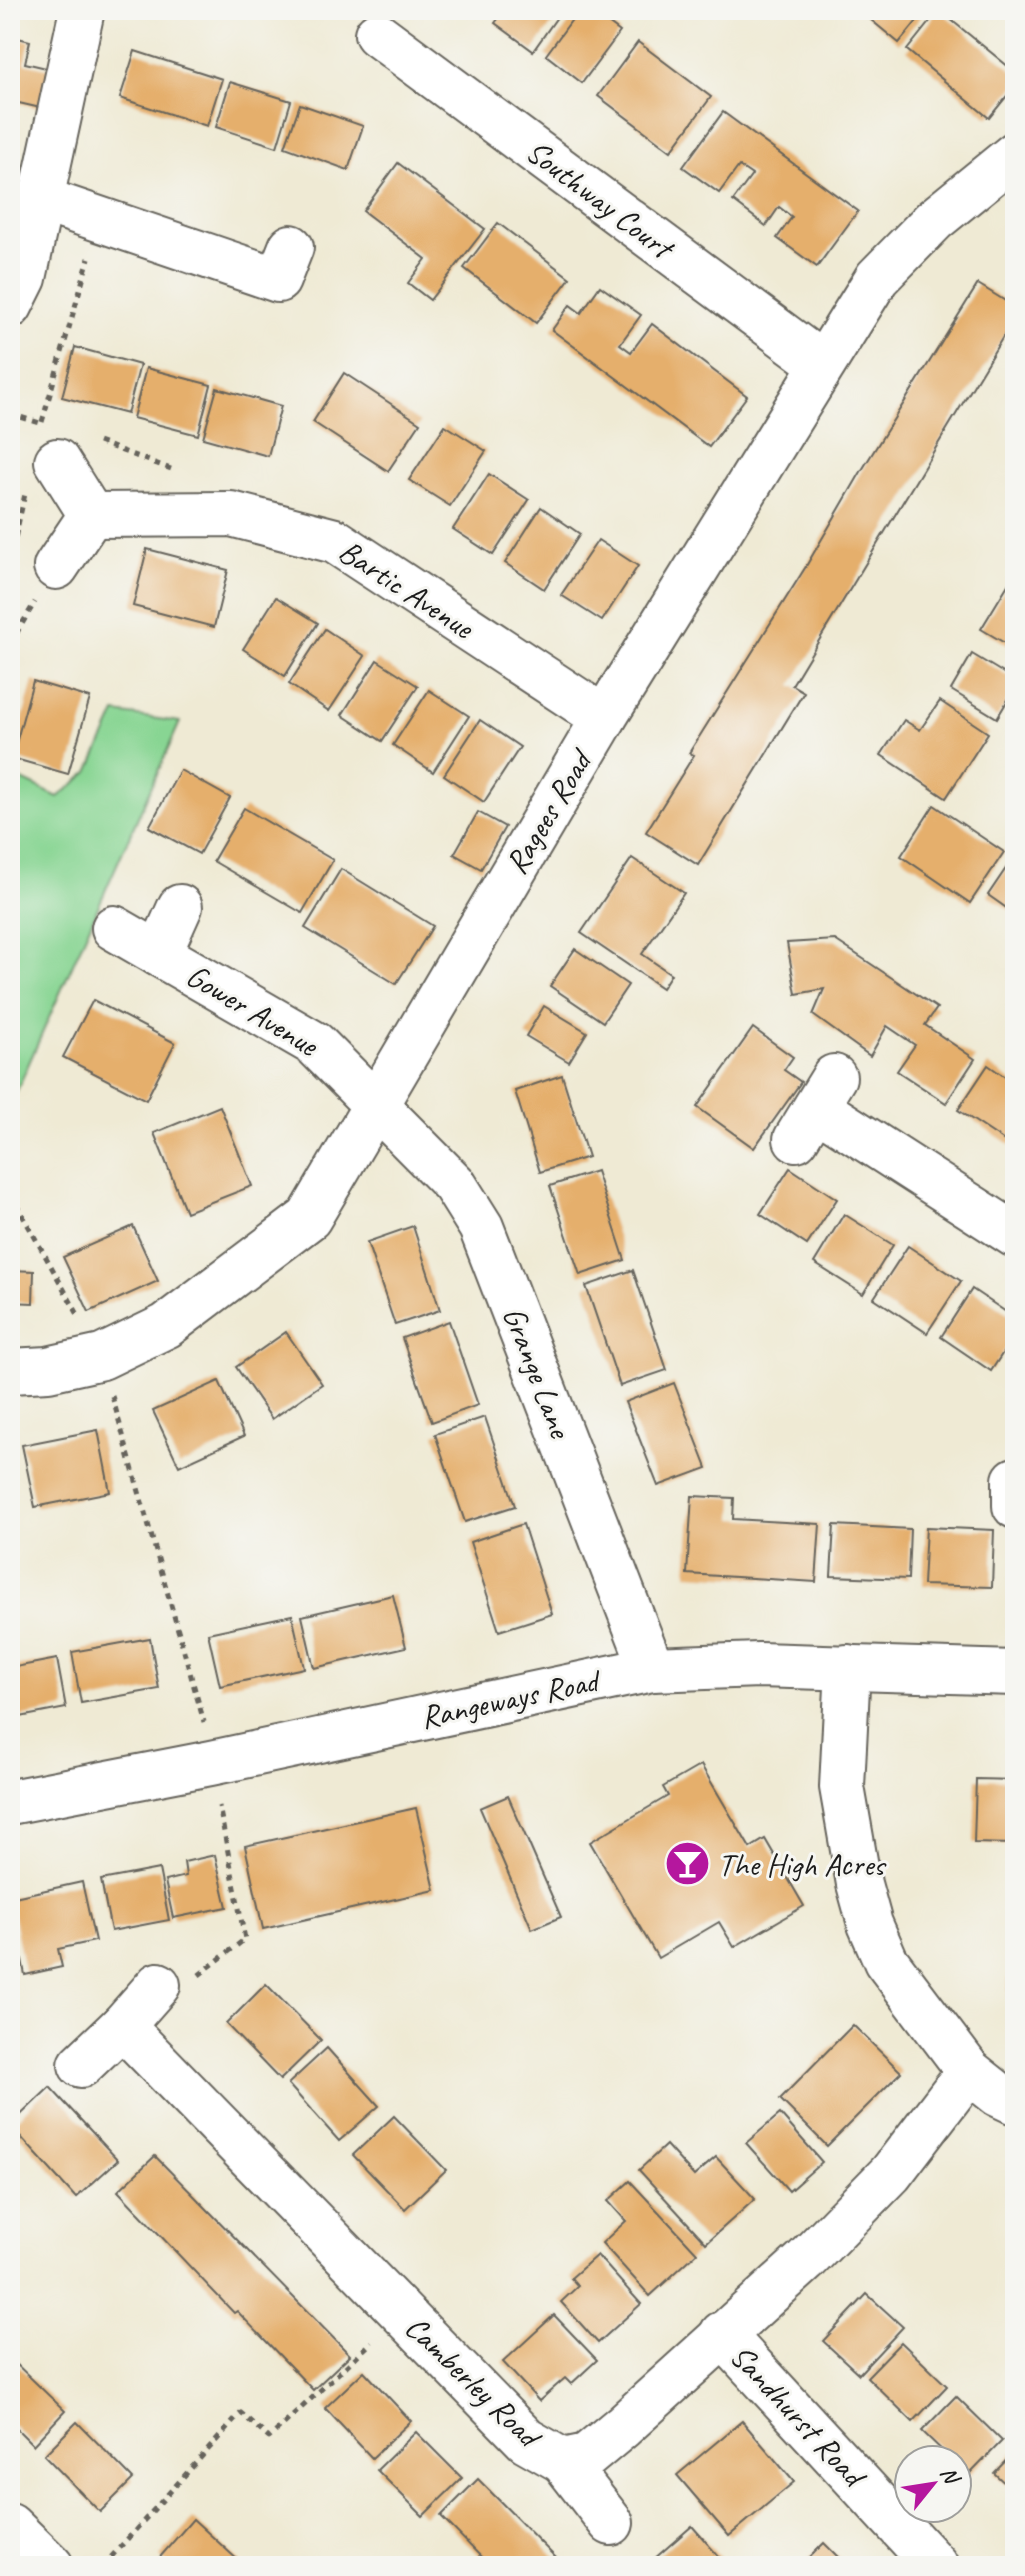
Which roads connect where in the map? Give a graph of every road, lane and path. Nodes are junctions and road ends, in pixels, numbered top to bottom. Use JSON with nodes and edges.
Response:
{"nodes":[{"id":1,"x":82,"y":10,"type":"edge"},
{"id":2,"x":377,"y":34,"type":"dead end"},
{"id":3,"x":1015,"y":154,"type":"edge"},
{"id":4,"x":40,"y":199,"type":"junction"},
{"id":5,"x":100,"y":220,"type":"junction"},
{"id":6,"x":291,"y":247,"type":"dead end"},
{"id":7,"x":10,"y":306,"type":"edge"},
{"id":8,"x":822,"y":364,"type":"junction"},
{"id":9,"x":10,"y":414,"type":"edge"},
{"id":10,"x":61,"y":438,"type":"junction"},
{"id":11,"x":176,"y":471,"type":"dead end"},
{"id":12,"x":91,"y":515,"type":"junction"},
{"id":13,"x":56,"y":567,"type":"dead end"},
{"id":14,"x":604,"y":718,"type":"junction"},
{"id":15,"x":180,"y":907,"type":"dead end"},
{"id":16,"x":114,"y":928,"type":"dead end"},
{"id":17,"x":159,"y":954,"type":"junction"},
{"id":18,"x":376,"y":1105,"type":"junction"},
{"id":19,"x":816,"y":1108,"type":"dead end"},
{"id":20,"x":10,"y":1193,"type":"edge"},
{"id":21,"x":1015,"y":1235,"type":"edge"},
{"id":22,"x":83,"y":1324,"type":"dead end"},
{"id":23,"x":10,"y":1371,"type":"edge"},
{"id":24,"x":111,"y":1392,"type":"dead end"},
{"id":25,"x":1015,"y":1480,"type":"edge"},
{"id":26,"x":138,"y":1492,"type":"dead end"},
{"id":27,"x":1015,"y":1506,"type":"edge"},
{"id":28,"x":848,"y":1667,"type":"junction"},
{"id":29,"x":652,"y":1669,"type":"junction"},
{"id":30,"x":1015,"y":1673,"type":"edge"},
{"id":31,"x":10,"y":1802,"type":"edge"},
{"id":32,"x":158,"y":1985,"type":"dead end"},
{"id":33,"x":122,"y":2026,"type":"junction"},
{"id":34,"x":81,"y":2065,"type":"dead end"},
{"id":35,"x":969,"y":2071,"type":"junction"},
{"id":36,"x":1015,"y":2102,"type":"edge"},
{"id":37,"x":401,"y":2313,"type":"junction"},
{"id":38,"x":722,"y":2334,"type":"junction"},
{"id":39,"x":563,"y":2461,"type":"junction"},
{"id":40,"x":611,"y":2523,"type":"dead end"},
{"id":41,"x":10,"y":2526,"type":"edge"},
{"id":42,"x":51,"y":2566,"type":"edge"},
{"id":43,"x":103,"y":2566,"type":"edge"},
{"id":44,"x":936,"y":2566,"type":"edge"}],
"edges":[{"from":1,"to":4,"type":"street"},
{"from":2,"to":8,"type":"street","name":"Southway Court"},
{"from":3,"to":8,"type":"street","name":"Ragees Road"},
{"from":4,"to":5,"type":"street"},
{"from":4,"to":7,"type":"street"},
{"from":5,"to":6,"type":"street"},
{"from":5,"to":10,"type":"path"},
{"from":8,"to":14,"type":"street","name":"Ragees Road"},
{"from":9,"to":10,"type":"path"},
{"from":10,"to":11,"type":"path"},
{"from":10,"to":12,"type":"street"},
{"from":12,"to":13,"type":"street"},
{"from":12,"to":14,"type":"street","name":"Bartic Avenue"},
{"from":14,"to":18,"type":"street","name":"Ragees Road"},
{"from":15,"to":17,"type":"street","name":"Gower Avenue"},
{"from":16,"to":17,"type":"street","name":"Gower Avenue"},
{"from":17,"to":18,"type":"street","name":"Gower Avenue"},
{"from":18,"to":23,"type":"street","name":"Ragees Road"},
{"from":18,"to":29,"type":"street","name":"Grange Lane"},
{"from":19,"to":21,"type":"street"},
{"from":20,"to":22,"type":"path"},
{"from":24,"to":26,"type":"path"},
{"from":25,"to":27,"type":"street"},
{"from":28,"to":29,"type":"street","name":"Rangeways Road"},
{"from":28,"to":30,"type":"street","name":"Rangeways Road"},
{"from":28,"to":35,"type":"street"},
{"from":29,"to":31,"type":"street","name":"Rangeways Road"},
{"from":32,"to":33,"type":"street"},
{"from":33,"to":34,"type":"street"},
{"from":33,"to":37,"type":"street","name":"Camberley Road"},
{"from":35,"to":36,"type":"street"},
{"from":35,"to":38,"type":"street","name":"Camberley Road"},
{"from":37,"to":39,"type":"street","name":"Camberley Road"},
{"from":37,"to":43,"type":"path"},
{"from":38,"to":39,"type":"street","name":"Camberley Road"},
{"from":38,"to":44,"type":"street","name":"Sandhurst Road"},
{"from":39,"to":40,"type":"street"},
{"from":41,"to":42,"type":"street"}]}
